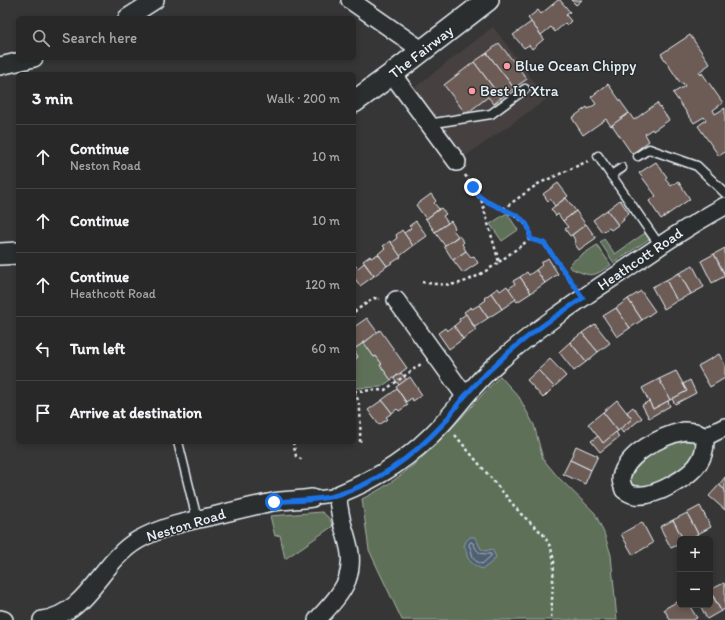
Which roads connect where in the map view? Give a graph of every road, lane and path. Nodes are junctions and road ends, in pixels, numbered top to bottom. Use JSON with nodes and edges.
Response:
{"nodes":[{"id":1,"x":155,"y":0,"type":"edge"},
{"id":2,"x":350,"y":0,"type":"edge"},
{"id":3,"x":488,"y":0,"type":"edge"},
{"id":4,"x":130,"y":16,"type":"edge"},
{"id":5,"x":422,"y":51,"type":"junction"},
{"id":6,"x":26,"y":60,"type":"edge"},
{"id":7,"x":0,"y":66,"type":"edge"},
{"id":8,"x":392,"y":74,"type":"junction"},
{"id":9,"x":525,"y":89,"type":"dead end"},
{"id":10,"x":356,"y":101,"type":"edge"},
{"id":11,"x":428,"y":124,"type":"junction"},
{"id":12,"x":598,"y":156,"type":"joint"},
{"id":13,"x":638,"y":156,"type":"dead end"},
{"id":14,"x":457,"y":162,"type":"joint"},
{"id":15,"x":622,"y":168,"type":"dead end"},
{"id":16,"x":611,"y":175,"type":"junction"},
{"id":17,"x":725,"y":193,"type":"edge"},
{"id":18,"x":481,"y":199,"type":"junction"},
{"id":19,"x":725,"y":206,"type":"edge"},
{"id":20,"x":503,"y":208,"type":"junction"},
{"id":21,"x":530,"y":239,"type":"junction"},
{"id":22,"x":660,"y":246,"type":"junction"},
{"id":23,"x":16,"y":253,"type":"edge"},
{"id":24,"x":0,"y":254,"type":"edge"},
{"id":25,"x":499,"y":262,"type":"junction"},
{"id":26,"x":422,"y":282,"type":"dead end"},
{"id":27,"x":583,"y":298,"type":"junction"},
{"id":28,"x":396,"y":300,"type":"joint"},
{"id":29,"x":356,"y":311,"type":"edge"},
{"id":30,"x":434,"y":354,"type":"junction"},
{"id":31,"x":356,"y":391,"type":"edge"},
{"id":32,"x":356,"y":394,"type":"edge"},
{"id":33,"x":465,"y":396,"type":"junction"},
{"id":34,"x":444,"y":422,"type":"junction"},
{"id":35,"x":725,"y":427,"type":"edge"},
{"id":36,"x":705,"y":437,"type":"junction"},
{"id":37,"x":360,"y":442,"type":"dead end"},
{"id":38,"x":178,"y":444,"type":"edge"},
{"id":39,"x":293,"y":444,"type":"edge"},
{"id":40,"x":304,"y":461,"type":"dead end"},
{"id":41,"x":337,"y":495,"type":"junction"},
{"id":42,"x":312,"y":498,"type":"joint"},
{"id":43,"x":197,"y":519,"type":"junction"},
{"id":44,"x":0,"y":619,"type":"edge"},
{"id":45,"x":4,"y":620,"type":"edge"},
{"id":46,"x":45,"y":620,"type":"edge"},
{"id":47,"x":317,"y":620,"type":"edge"},
{"id":48,"x":551,"y":620,"type":"edge"}],
"edges":[{"from":1,"to":4,"type":"street"},
{"from":2,"to":5,"type":"street"},
{"from":3,"to":5,"type":"street","name":"The Fairway"},
{"from":5,"to":8,"type":"street","name":"The Fairway"},
{"from":6,"to":7,"type":"street"},
{"from":8,"to":10,"type":"street","name":"The Fairway"},
{"from":8,"to":11,"type":"street"},
{"from":9,"to":11,"type":"lane"},
{"from":11,"to":14,"type":"street"},
{"from":12,"to":16,"type":"lane"},
{"from":12,"to":20,"type":"path"},
{"from":13,"to":17,"type":"lane"},
{"from":14,"to":18,"type":"path"},
{"from":15,"to":16,"type":"lane"},
{"from":16,"to":22,"type":"lane"},
{"from":18,"to":20,"type":"path"},
{"from":18,"to":25,"type":"path"},
{"from":19,"to":22,"type":"street","name":"Heathcott Road"},
{"from":20,"to":21,"type":"path"},
{"from":21,"to":25,"type":"path"},
{"from":21,"to":27,"type":"path"},
{"from":22,"to":27,"type":"street","name":"Heathcott Road"},
{"from":23,"to":24,"type":"street"},
{"from":25,"to":26,"type":"path"},
{"from":27,"to":33,"type":"street","name":"Heathcott Road"},
{"from":28,"to":29,"type":"path"},
{"from":28,"to":30,"type":"street"},
{"from":30,"to":31,"type":"path"},
{"from":30,"to":33,"type":"street"},
{"from":32,"to":37,"type":"path"},
{"from":33,"to":34,"type":"street","name":"Heathcott Road"},
{"from":34,"to":41,"type":"street","name":"Heathcott Road"},
{"from":34,"to":48,"type":"path"},
{"from":35,"to":36,"type":"street"},
{"from":36,"to":36,"type":"street"},
{"from":38,"to":43,"type":"lane"},
{"from":39,"to":40,"type":"path"},
{"from":41,"to":42,"type":"street"},
{"from":41,"to":47,"type":"street"},
{"from":42,"to":43,"type":"street","name":"Neston Road"},
{"from":43,"to":46,"type":"street","name":"Neston Road"},
{"from":44,"to":45,"type":"street"}]}
